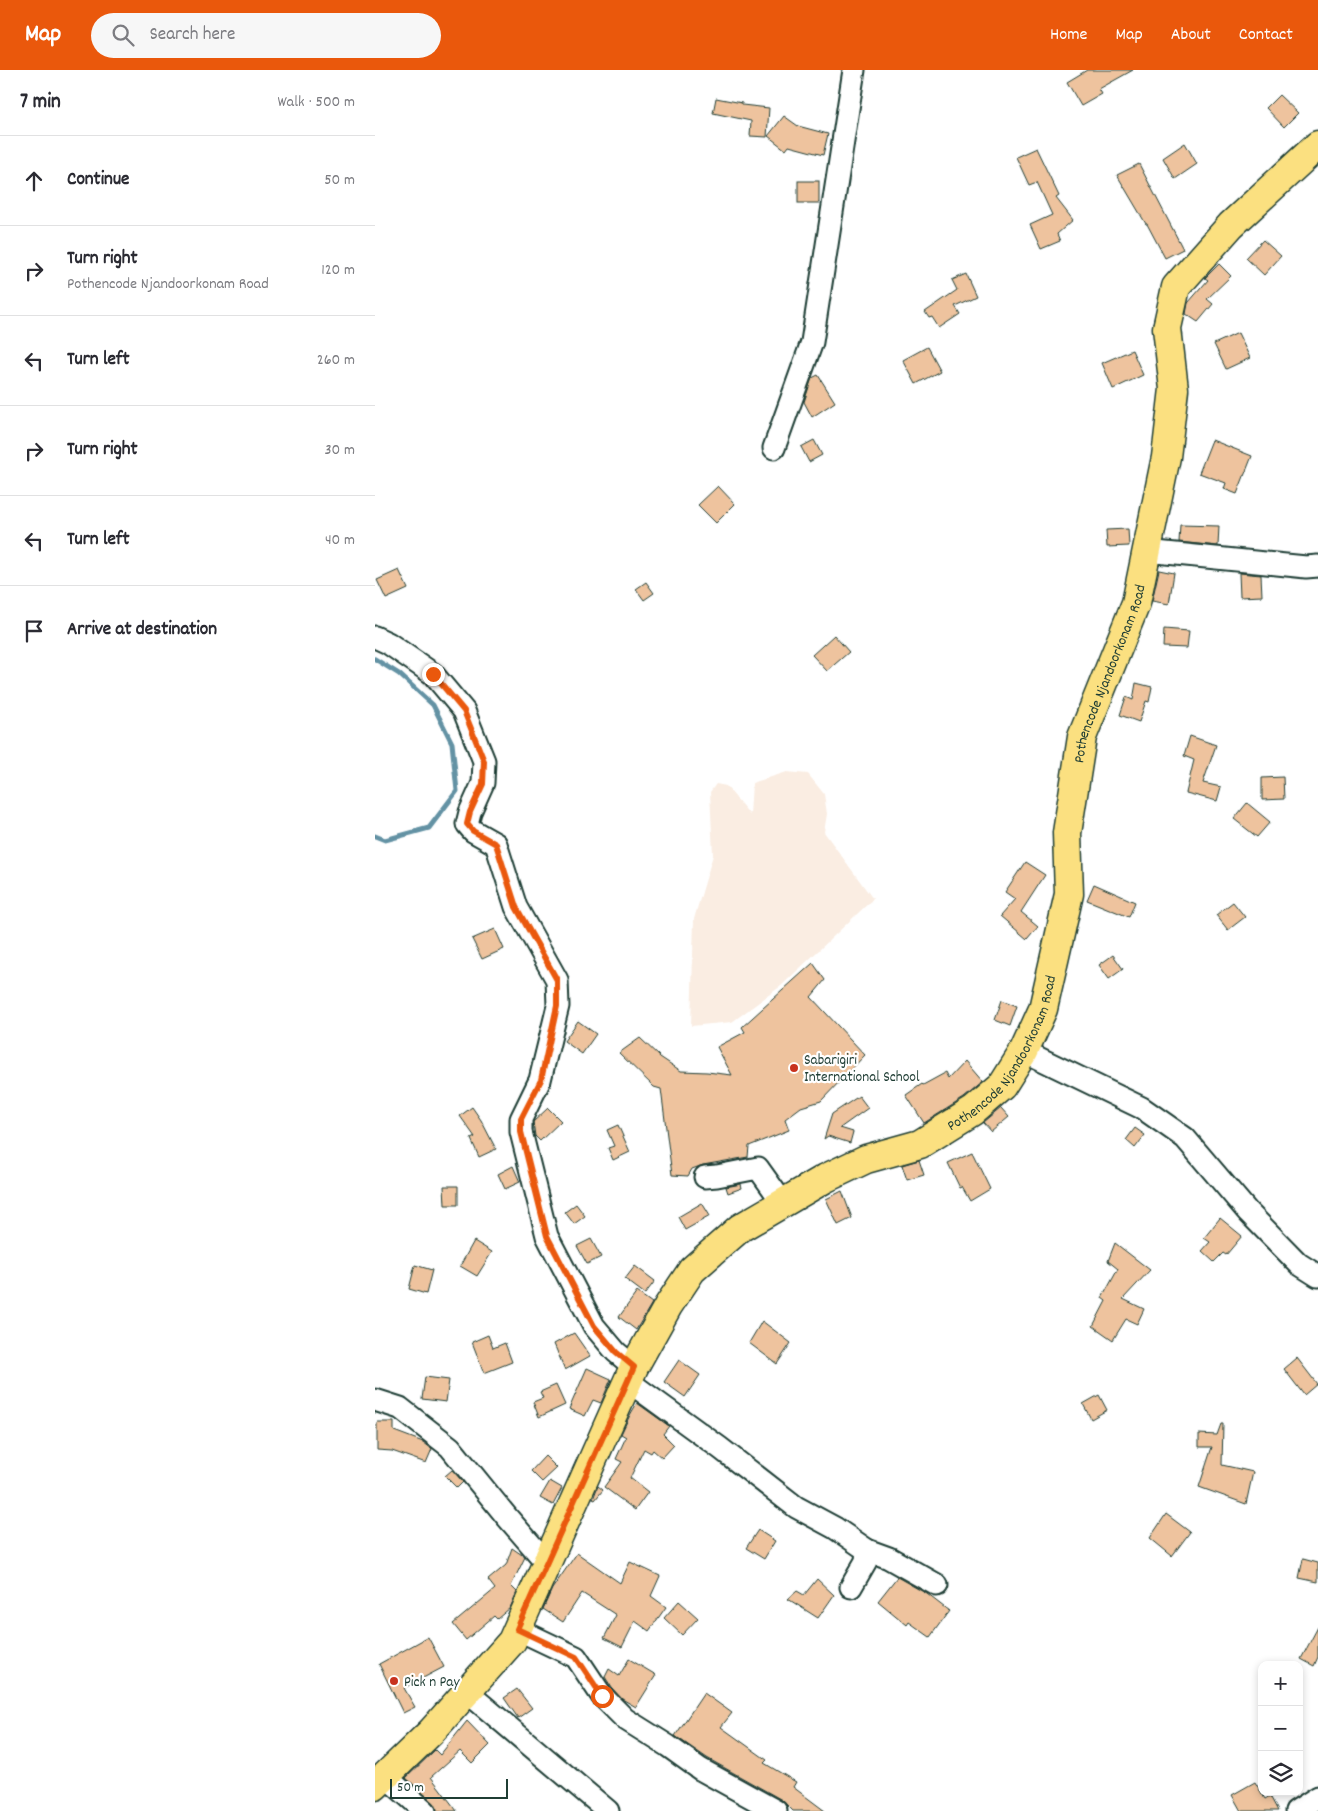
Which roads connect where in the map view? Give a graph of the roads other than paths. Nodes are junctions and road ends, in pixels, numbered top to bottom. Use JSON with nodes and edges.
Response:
{"nodes":[{"id":1,"x":854,"y":70,"type":"edge"},
{"id":2,"x":1318,"y":145,"type":"edge"},
{"id":3,"x":774,"y":448,"type":"dead end"},
{"id":4,"x":1146,"y":551,"type":"junction"},
{"id":5,"x":1318,"y":566,"type":"edge"},
{"id":6,"x":375,"y":637,"type":"edge"},
{"id":7,"x":1024,"y":1051,"type":"junction"},
{"id":8,"x":705,"y":1177,"type":"dead end"},
{"id":9,"x":783,"y":1203,"type":"junction"},
{"id":10,"x":1318,"y":1276,"type":"edge"},
{"id":11,"x":631,"y":1374,"type":"junction"},
{"id":12,"x":375,"y":1400,"type":"edge"},
{"id":13,"x":867,"y":1550,"type":"junction"},
{"id":14,"x":546,"y":1562,"type":"junction"},
{"id":15,"x":937,"y":1585,"type":"dead end"},
{"id":16,"x":851,"y":1586,"type":"dead end"},
{"id":17,"x":517,"y":1629,"type":"junction"},
{"id":18,"x":467,"y":1692,"type":"junction"},
{"id":19,"x":380,"y":1781,"type":"edge"},
{"id":20,"x":1318,"y":1797,"type":"edge"},
{"id":21,"x":425,"y":1811,"type":"edge"},
{"id":22,"x":608,"y":1811,"type":"edge"},
{"id":23,"x":776,"y":1811,"type":"edge"},
{"id":24,"x":1296,"y":1811,"type":"edge"}],
"edges":[{"from":1,"to":3,"type":"street"},
{"from":2,"to":4,"type":"main road","name":"Pothencode Njandoorkonam Road"},
{"from":4,"to":5,"type":"street"},
{"from":4,"to":7,"type":"main road","name":"Pothencode Njandoorkonam Road"},
{"from":6,"to":11,"type":"street"},
{"from":7,"to":9,"type":"main road","name":"Pothencode Njandoorkonam Road"},
{"from":7,"to":10,"type":"street"},
{"from":8,"to":9,"type":"street"},
{"from":9,"to":11,"type":"main road","name":"Pothencode Njandoorkonam Road"},
{"from":11,"to":13,"type":"street"},
{"from":11,"to":14,"type":"main road","name":"Pothencode Njandoorkonam Road"},
{"from":12,"to":14,"type":"street"},
{"from":13,"to":15,"type":"street"},
{"from":13,"to":16,"type":"street"},
{"from":14,"to":17,"type":"main road","name":"Pothencode Njandoorkonam Road"},
{"from":17,"to":18,"type":"main road","name":"Pothencode Njandoorkonam Road"},
{"from":17,"to":23,"type":"street"},
{"from":18,"to":19,"type":"main road","name":"Pothencode Njandoorkonam Road"},
{"from":18,"to":22,"type":"street"},
{"from":19,"to":21,"type":"street"},
{"from":20,"to":24,"type":"street"}]}
